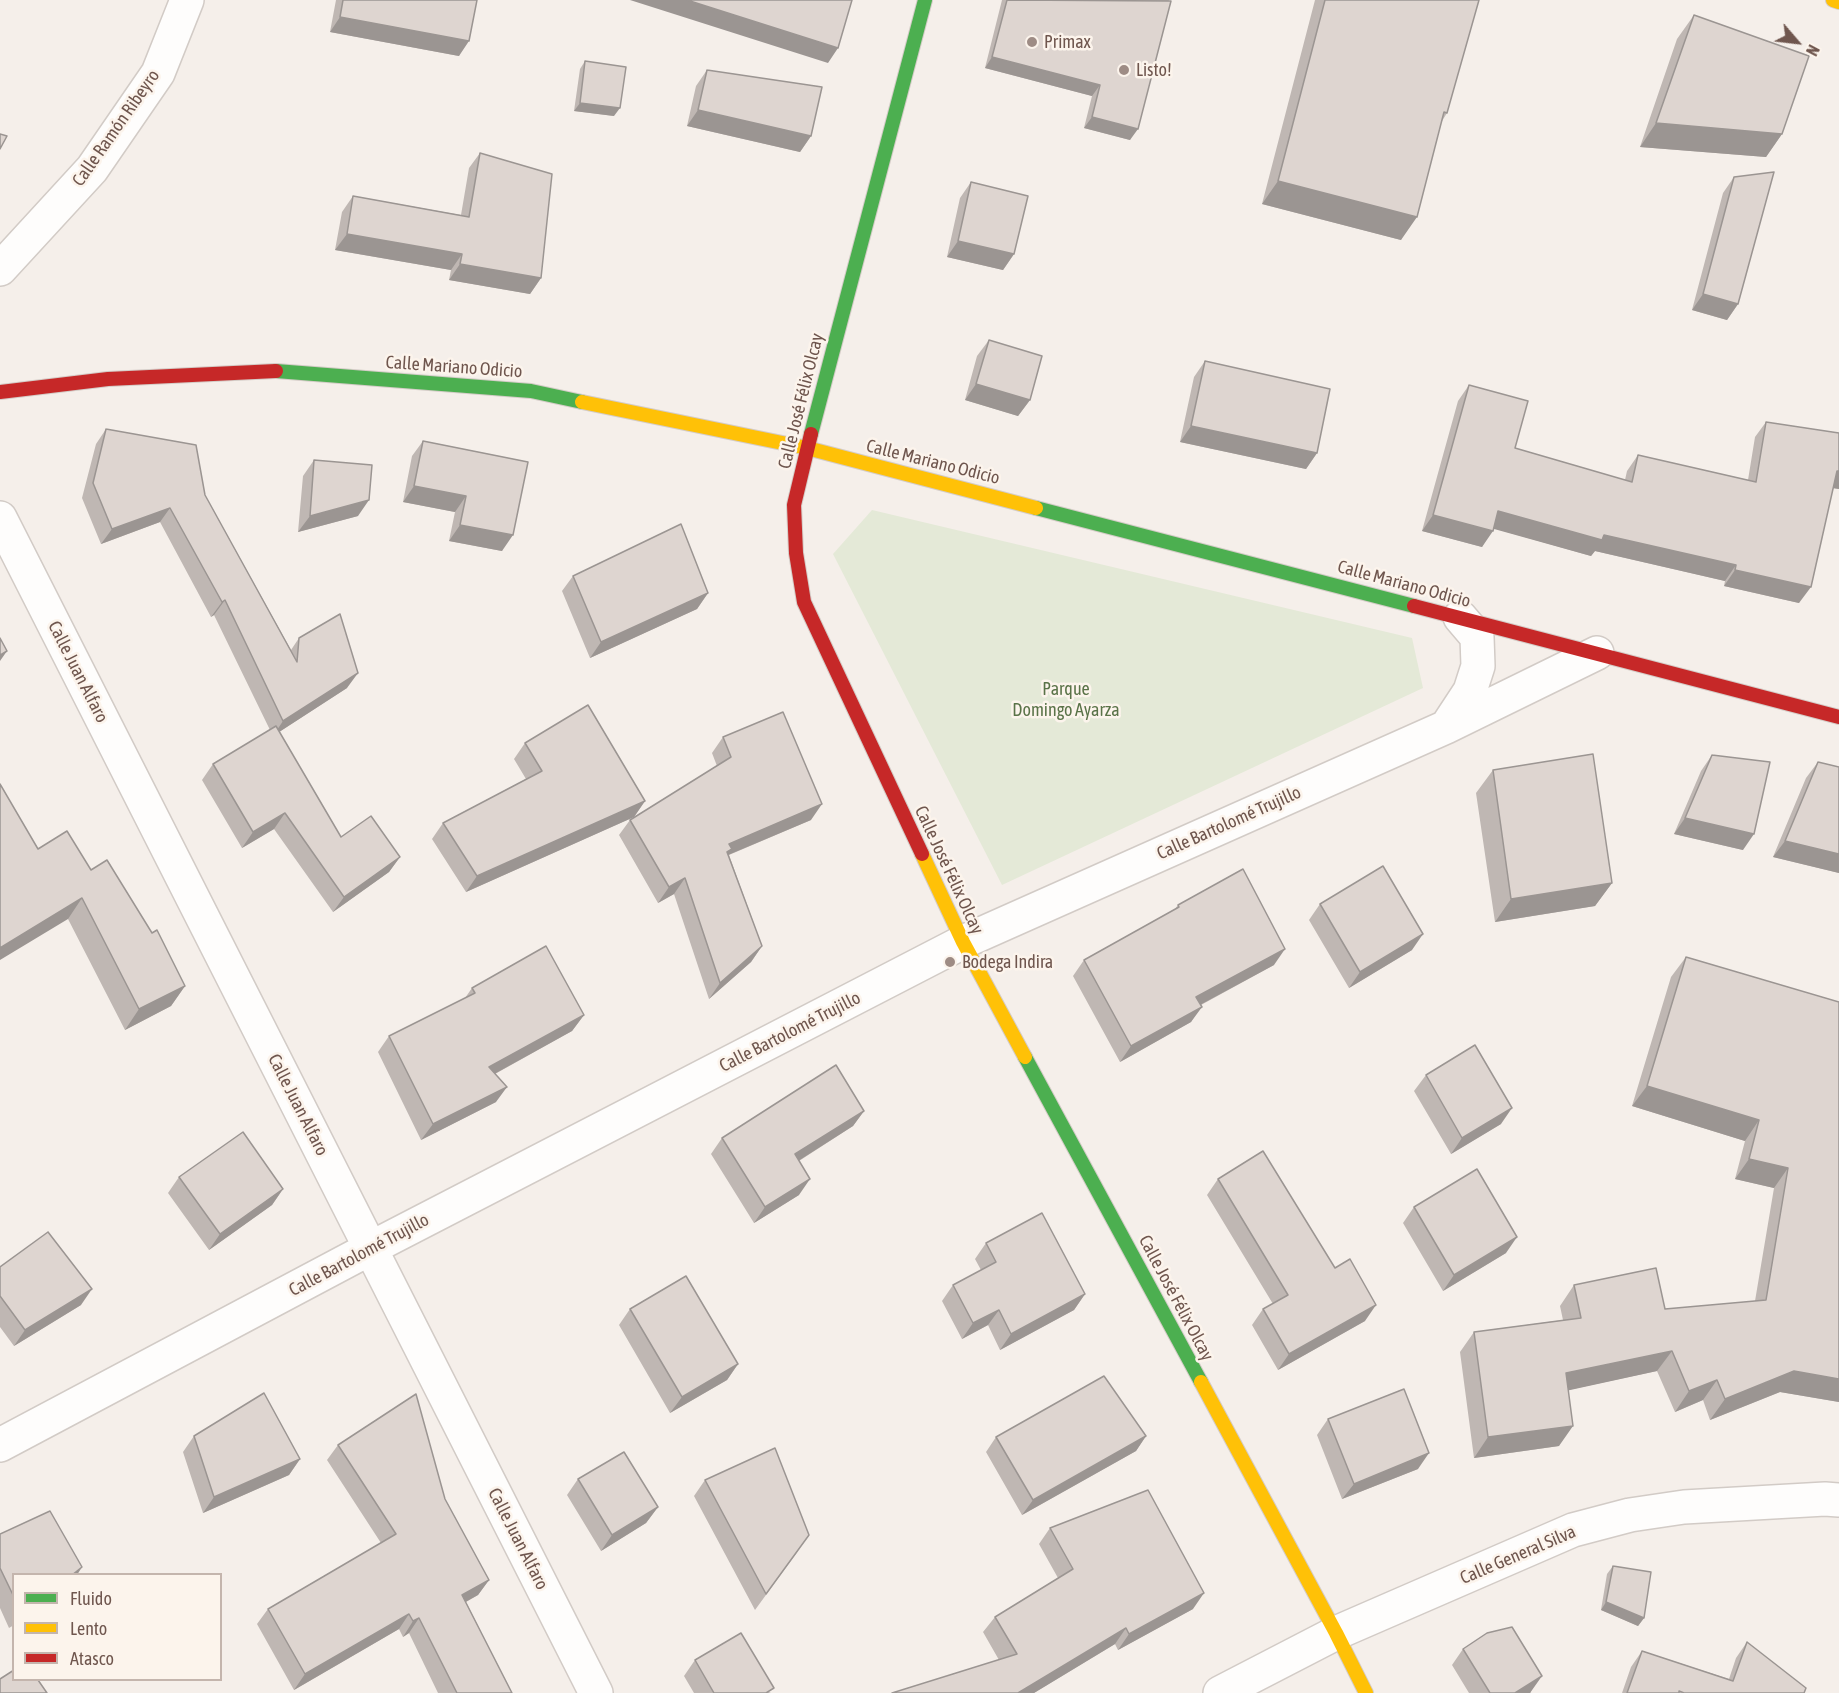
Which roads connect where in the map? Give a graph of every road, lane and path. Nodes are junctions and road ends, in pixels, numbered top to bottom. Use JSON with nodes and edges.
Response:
{"nodes":[{"id":1,"x":187,"y":0,"type":"edge"},
{"id":2,"x":925,"y":0,"type":"edge"},
{"id":3,"x":1833,"y":0,"type":"edge"},
{"id":4,"x":1839,"y":2,"type":"edge"},
{"id":5,"x":0,"y":269,"type":"edge"},
{"id":6,"x":0,"y":392,"type":"edge"},
{"id":7,"x":807,"y":448,"type":"junction"},
{"id":8,"x":0,"y":518,"type":"edge"},
{"id":9,"x":1460,"y":617,"type":"junction"},
{"id":10,"x":1597,"y":653,"type":"junction"},
{"id":11,"x":1839,"y":717,"type":"edge"},
{"id":12,"x":1446,"y":727,"type":"junction"},
{"id":13,"x":963,"y":942,"type":"junction"},
{"id":14,"x":371,"y":1248,"type":"junction"},
{"id":15,"x":0,"y":1445,"type":"edge"},
{"id":16,"x":1839,"y":1500,"type":"edge"},
{"id":17,"x":1336,"y":1634,"type":"junction"},
{"id":18,"x":596,"y":1693,"type":"edge"},
{"id":19,"x":1220,"y":1693,"type":"edge"},
{"id":20,"x":1366,"y":1693,"type":"edge"}],
"edges":[{"from":1,"to":5,"type":"street","name":"Calle Ramón Ribeyro"},
{"from":2,"to":7,"type":"street","name":"Calle José Félix Olcay"},
{"from":3,"to":4,"type":"street"},
{"from":6,"to":7,"type":"street","name":"Calle Mariano Odicio"},
{"from":7,"to":9,"type":"street","name":"Calle Mariano Odicio"},
{"from":7,"to":13,"type":"street","name":"Calle José Félix Olcay"},
{"from":8,"to":14,"type":"street","name":"Calle Juan Alfaro"},
{"from":9,"to":10,"type":"street","name":"Calle Mariano Odicio"},
{"from":9,"to":12,"type":"street"},
{"from":10,"to":11,"type":"street","name":"Calle Mariano Odicio"},
{"from":10,"to":12,"type":"street","name":"Calle Bartolomé Trujillo"},
{"from":12,"to":13,"type":"street","name":"Calle Bartolomé Trujillo"},
{"from":13,"to":14,"type":"street","name":"Calle Bartolomé Trujillo"},
{"from":13,"to":17,"type":"street","name":"Calle José Félix Olcay"},
{"from":14,"to":15,"type":"street","name":"Calle Bartolomé Trujillo"},
{"from":14,"to":18,"type":"street","name":"Calle Juan Alfaro"},
{"from":16,"to":17,"type":"street","name":"Calle General Silva"},
{"from":17,"to":19,"type":"street","name":"Calle General Silva"},
{"from":17,"to":20,"type":"street","name":"Calle José Félix Olcay"}]}
